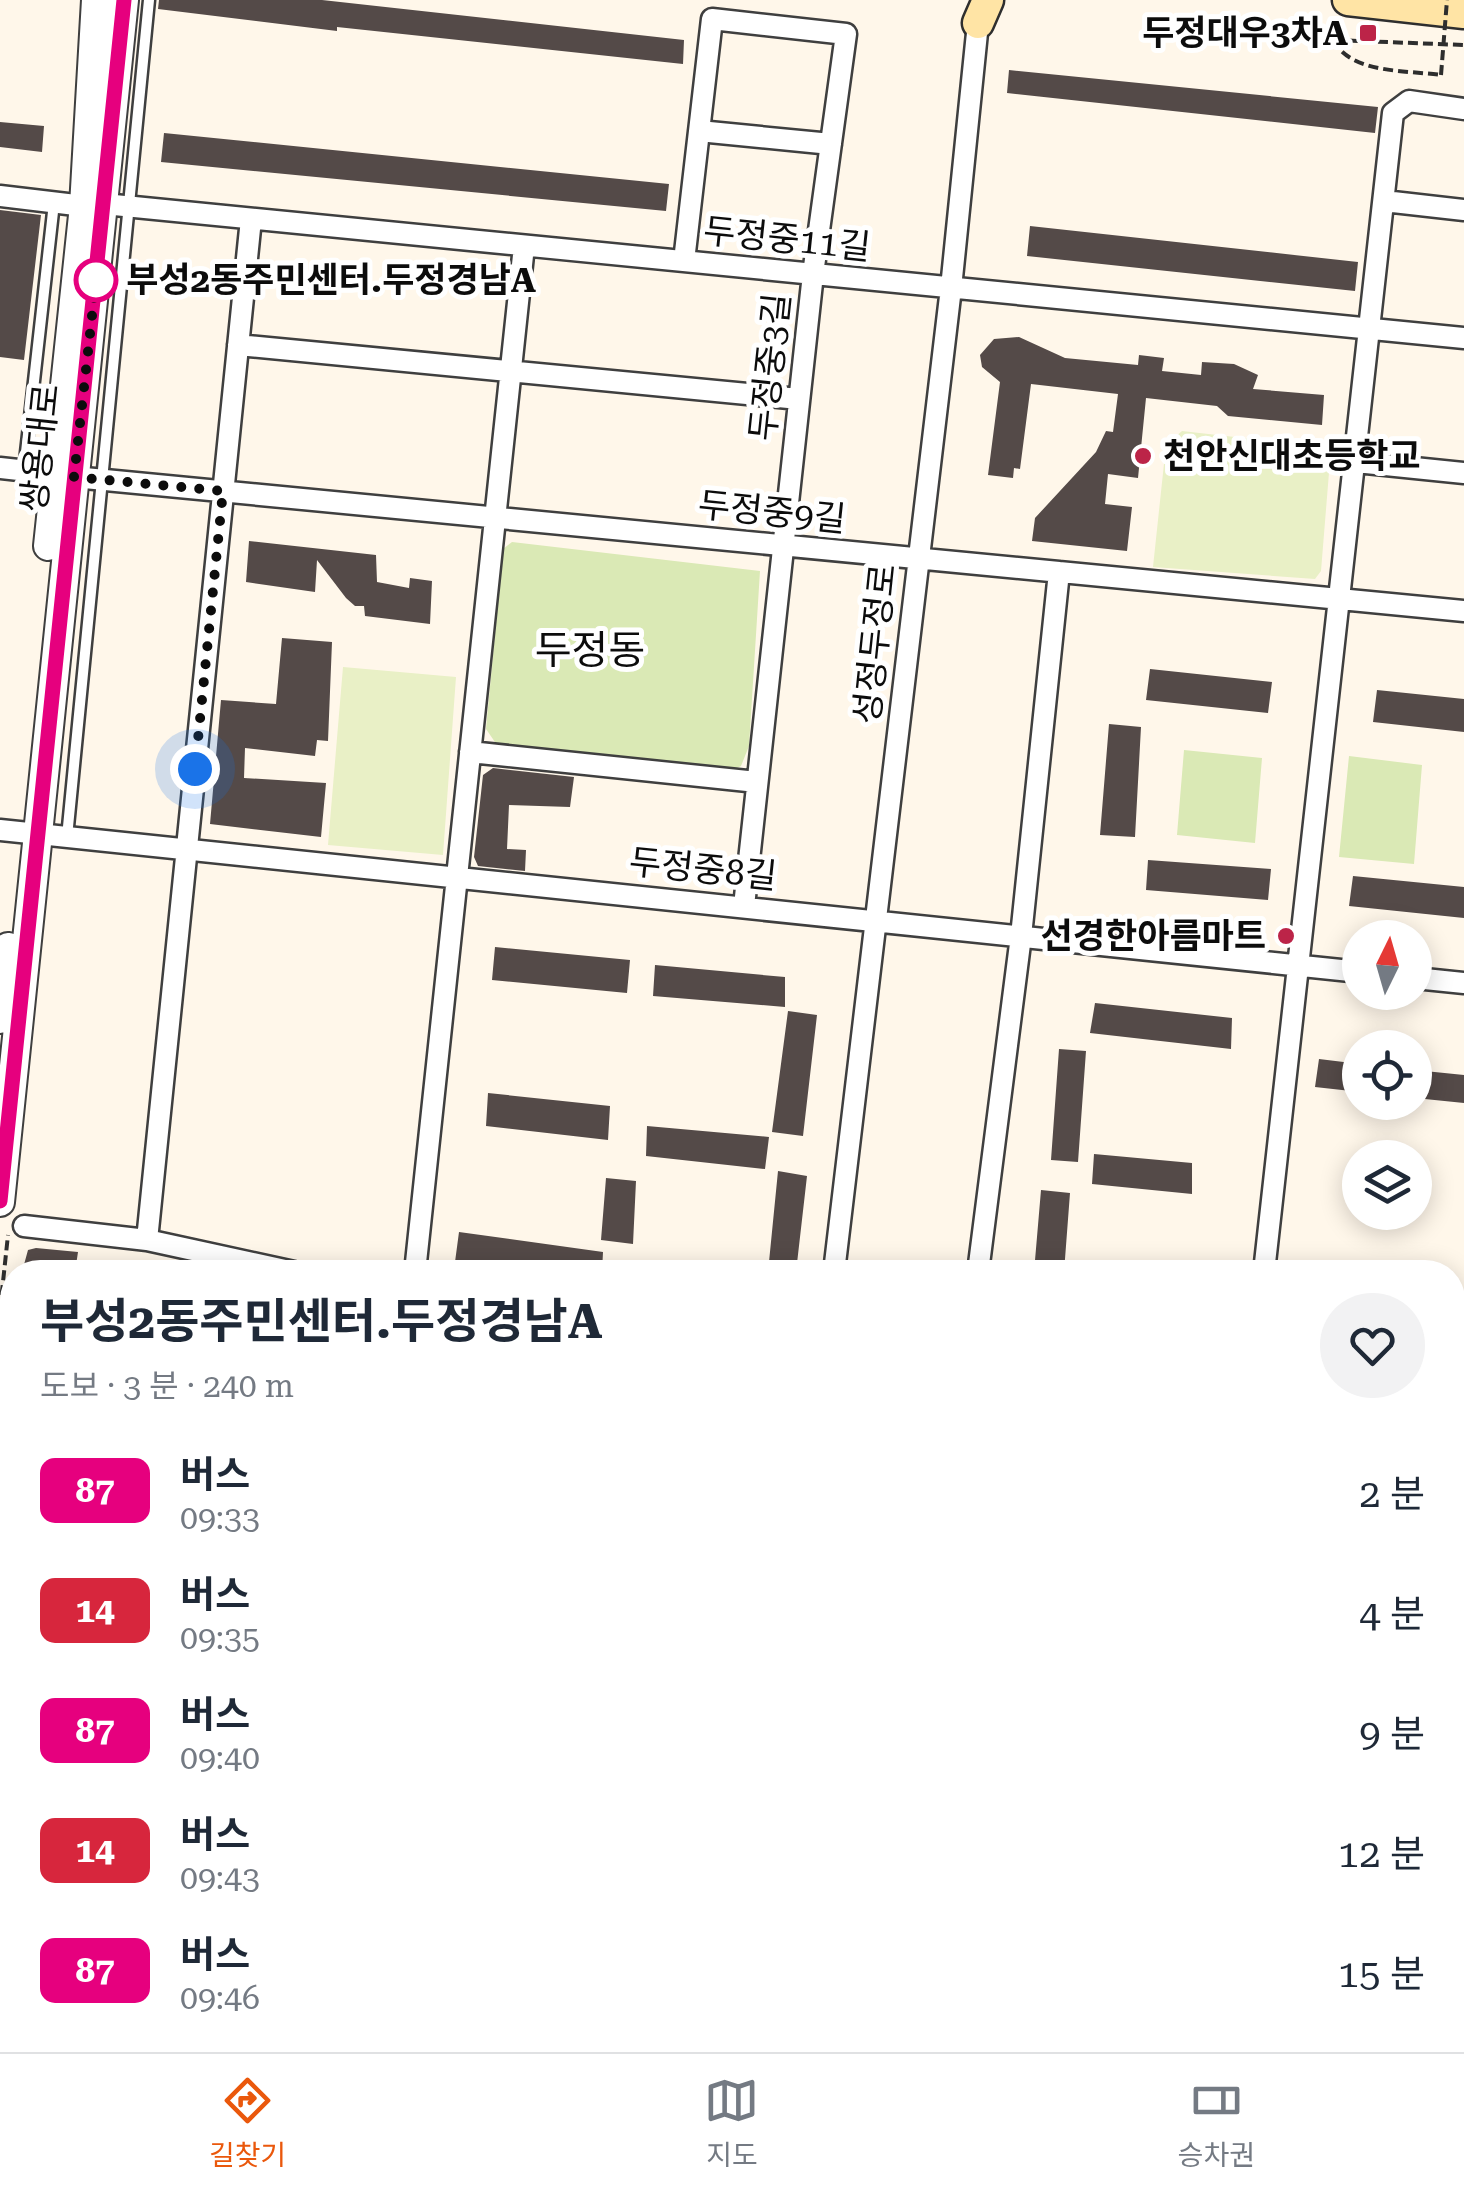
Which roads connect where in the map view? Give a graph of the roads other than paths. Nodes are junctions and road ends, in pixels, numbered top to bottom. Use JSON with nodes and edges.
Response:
{"nodes":[{"id":1,"x":96,"y":0,"type":"edge"},
{"id":2,"x":124,"y":0,"type":"edge"},
{"id":3,"x":149,"y":0,"type":"edge"},
{"id":4,"x":1348,"y":0,"type":"edge"},
{"id":5,"x":980,"y":8,"type":"edge"},
{"id":6,"x":1464,"y":13,"type":"edge"},
{"id":7,"x":1464,"y":108,"type":"edge"},
{"id":8,"x":699,"y":131,"type":"junction"},
{"id":9,"x":831,"y":144,"type":"junction"},
{"id":10,"x":0,"y":196,"type":"edge"},
{"id":11,"x":1384,"y":201,"type":"junction"},
{"id":12,"x":54,"y":203,"type":"junction"},
{"id":13,"x":105,"y":206,"type":"junction"},
{"id":14,"x":1464,"y":210,"type":"edge"},
{"id":15,"x":251,"y":219,"type":"junction"},
{"id":16,"x":524,"y":246,"type":"junction"},
{"id":17,"x":684,"y":261,"type":"junction"},
{"id":18,"x":813,"y":274,"type":"junction"},
{"id":19,"x":951,"y":288,"type":"junction"},
{"id":20,"x":1372,"y":329,"type":"junction"},
{"id":21,"x":1464,"y":338,"type":"edge"},
{"id":22,"x":238,"y":345,"type":"junction"},
{"id":23,"x":510,"y":371,"type":"junction"},
{"id":24,"x":799,"y":399,"type":"junction"},
{"id":25,"x":1356,"y":462,"type":"junction"},
{"id":26,"x":0,"y":468,"type":"edge"},
{"id":27,"x":24,"y":471,"type":"junction"},
{"id":28,"x":1464,"y":473,"type":"edge"},
{"id":29,"x":77,"y":477,"type":"junction"},
{"id":30,"x":223,"y":491,"type":"junction"},
{"id":31,"x":495,"y":517,"type":"junction"},
{"id":32,"x":783,"y":546,"type":"junction"},
{"id":33,"x":917,"y":558,"type":"junction"},
{"id":34,"x":1060,"y":572,"type":"junction"},
{"id":35,"x":1340,"y":600,"type":"junction"},
{"id":36,"x":1464,"y":612,"type":"edge"},
{"id":37,"x":470,"y":752,"type":"junction"},
{"id":38,"x":756,"y":782,"type":"junction"},
{"id":39,"x":32,"y":833,"type":"edge"},
{"id":40,"x":187,"y":848,"type":"junction"},
{"id":41,"x":457,"y":875,"type":"junction"},
{"id":42,"x":744,"y":906,"type":"junction"},
{"id":43,"x":877,"y":920,"type":"junction"},
{"id":44,"x":1021,"y":936,"type":"junction"},
{"id":45,"x":1299,"y":965,"type":"junction"},
{"id":46,"x":1342,"y":970,"type":"edge"},
{"id":47,"x":1432,"y":980,"type":"edge"},
{"id":48,"x":1464,"y":983,"type":"edge"},
{"id":49,"x":0,"y":1019,"type":"edge"},
{"id":50,"x":0,"y":1202,"type":"edge"},
{"id":51,"x":24,"y":1226,"type":"dead end"},
{"id":52,"x":146,"y":1240,"type":"junction"},
{"id":53,"x":238,"y":1260,"type":"edge"},
{"id":54,"x":416,"y":1260,"type":"edge"},
{"id":55,"x":835,"y":1260,"type":"edge"},
{"id":56,"x":980,"y":1260,"type":"edge"},
{"id":57,"x":1265,"y":1260,"type":"edge"}],
"edges":[{"from":1,"to":13,"type":"street","name":"쌍용대로"},
{"from":2,"to":13,"type":"street","name":"쌍용대로"},
{"from":3,"to":13,"type":"lane"},
{"from":4,"to":6,"type":"main road"},
{"from":5,"to":19,"type":"street","name":"성정두정로"},
{"from":7,"to":11,"type":"street"},
{"from":8,"to":9,"type":"street"},
{"from":8,"to":9,"type":"street","name":"두정중3길"},
{"from":8,"to":17,"type":"street","name":"두정중3길"},
{"from":9,"to":18,"type":"street","name":"두정중3길"},
{"from":10,"to":12,"type":"street","name":"두정중11길"},
{"from":11,"to":14,"type":"street"},
{"from":11,"to":20,"type":"street"},
{"from":12,"to":13,"type":"street","name":"두정중11길"},
{"from":12,"to":27,"type":"lane"},
{"from":13,"to":15,"type":"street","name":"두정중11길"},
{"from":13,"to":29,"type":"street","name":"쌍용대로"},
{"from":13,"to":29,"type":"lane"},
{"from":15,"to":16,"type":"street","name":"두정중11길"},
{"from":15,"to":22,"type":"street"},
{"from":16,"to":17,"type":"street","name":"두정중11길"},
{"from":16,"to":23,"type":"street"},
{"from":17,"to":18,"type":"street","name":"두정중11길"},
{"from":18,"to":19,"type":"street","name":"두정중11길"},
{"from":18,"to":24,"type":"street","name":"두정중3길"},
{"from":19,"to":20,"type":"street","name":"두정중11길"},
{"from":19,"to":33,"type":"street","name":"성정두정로"},
{"from":20,"to":21,"type":"street","name":"두정중11길"},
{"from":20,"to":25,"type":"street"},
{"from":22,"to":23,"type":"street"},
{"from":22,"to":30,"type":"street"},
{"from":23,"to":24,"type":"street"},
{"from":23,"to":31,"type":"street"},
{"from":24,"to":32,"type":"street","name":"두정중3길"},
{"from":25,"to":28,"type":"street"},
{"from":25,"to":35,"type":"street"},
{"from":26,"to":27,"type":"street","name":"두정중9길"},
{"from":27,"to":29,"type":"street","name":"두정중9길"},
{"from":29,"to":30,"type":"street","name":"두정중9길"},
{"from":29,"to":39,"type":"street","name":"쌍용대로"},
{"from":29,"to":39,"type":"lane"},
{"from":30,"to":31,"type":"street","name":"두정중9길"},
{"from":30,"to":40,"type":"street"},
{"from":31,"to":32,"type":"street","name":"두정중9길"},
{"from":31,"to":37,"type":"street"},
{"from":32,"to":33,"type":"street","name":"두정중9길"},
{"from":32,"to":38,"type":"street","name":"두정중3길"},
{"from":33,"to":34,"type":"street","name":"두정중9길"},
{"from":33,"to":43,"type":"street","name":"성정두정로"},
{"from":34,"to":35,"type":"street","name":"두정중9길"},
{"from":34,"to":44,"type":"street"},
{"from":35,"to":36,"type":"street","name":"두정중9길"},
{"from":35,"to":45,"type":"street"},
{"from":37,"to":38,"type":"street"},
{"from":37,"to":41,"type":"street"},
{"from":38,"to":42,"type":"street","name":"두정중3길"},
{"from":39,"to":40,"type":"street","name":"두정중8길"},
{"from":39,"to":49,"type":"street","name":"쌍용대로"},
{"from":39,"to":50,"type":"street","name":"쌍용대로"},
{"from":40,"to":41,"type":"street","name":"두정중8길"},
{"from":40,"to":52,"type":"street"},
{"from":41,"to":42,"type":"street","name":"두정중8길"},
{"from":41,"to":54,"type":"street"},
{"from":42,"to":43,"type":"street","name":"두정중8길"},
{"from":43,"to":44,"type":"street","name":"두정중8길"},
{"from":43,"to":55,"type":"street","name":"성정두정로"},
{"from":44,"to":45,"type":"street","name":"두정중8길"},
{"from":44,"to":56,"type":"street"},
{"from":45,"to":46,"type":"street","name":"두정중8길"},
{"from":45,"to":57,"type":"street"},
{"from":47,"to":48,"type":"street"},
{"from":51,"to":52,"type":"street"},
{"from":52,"to":53,"type":"street"}]}
